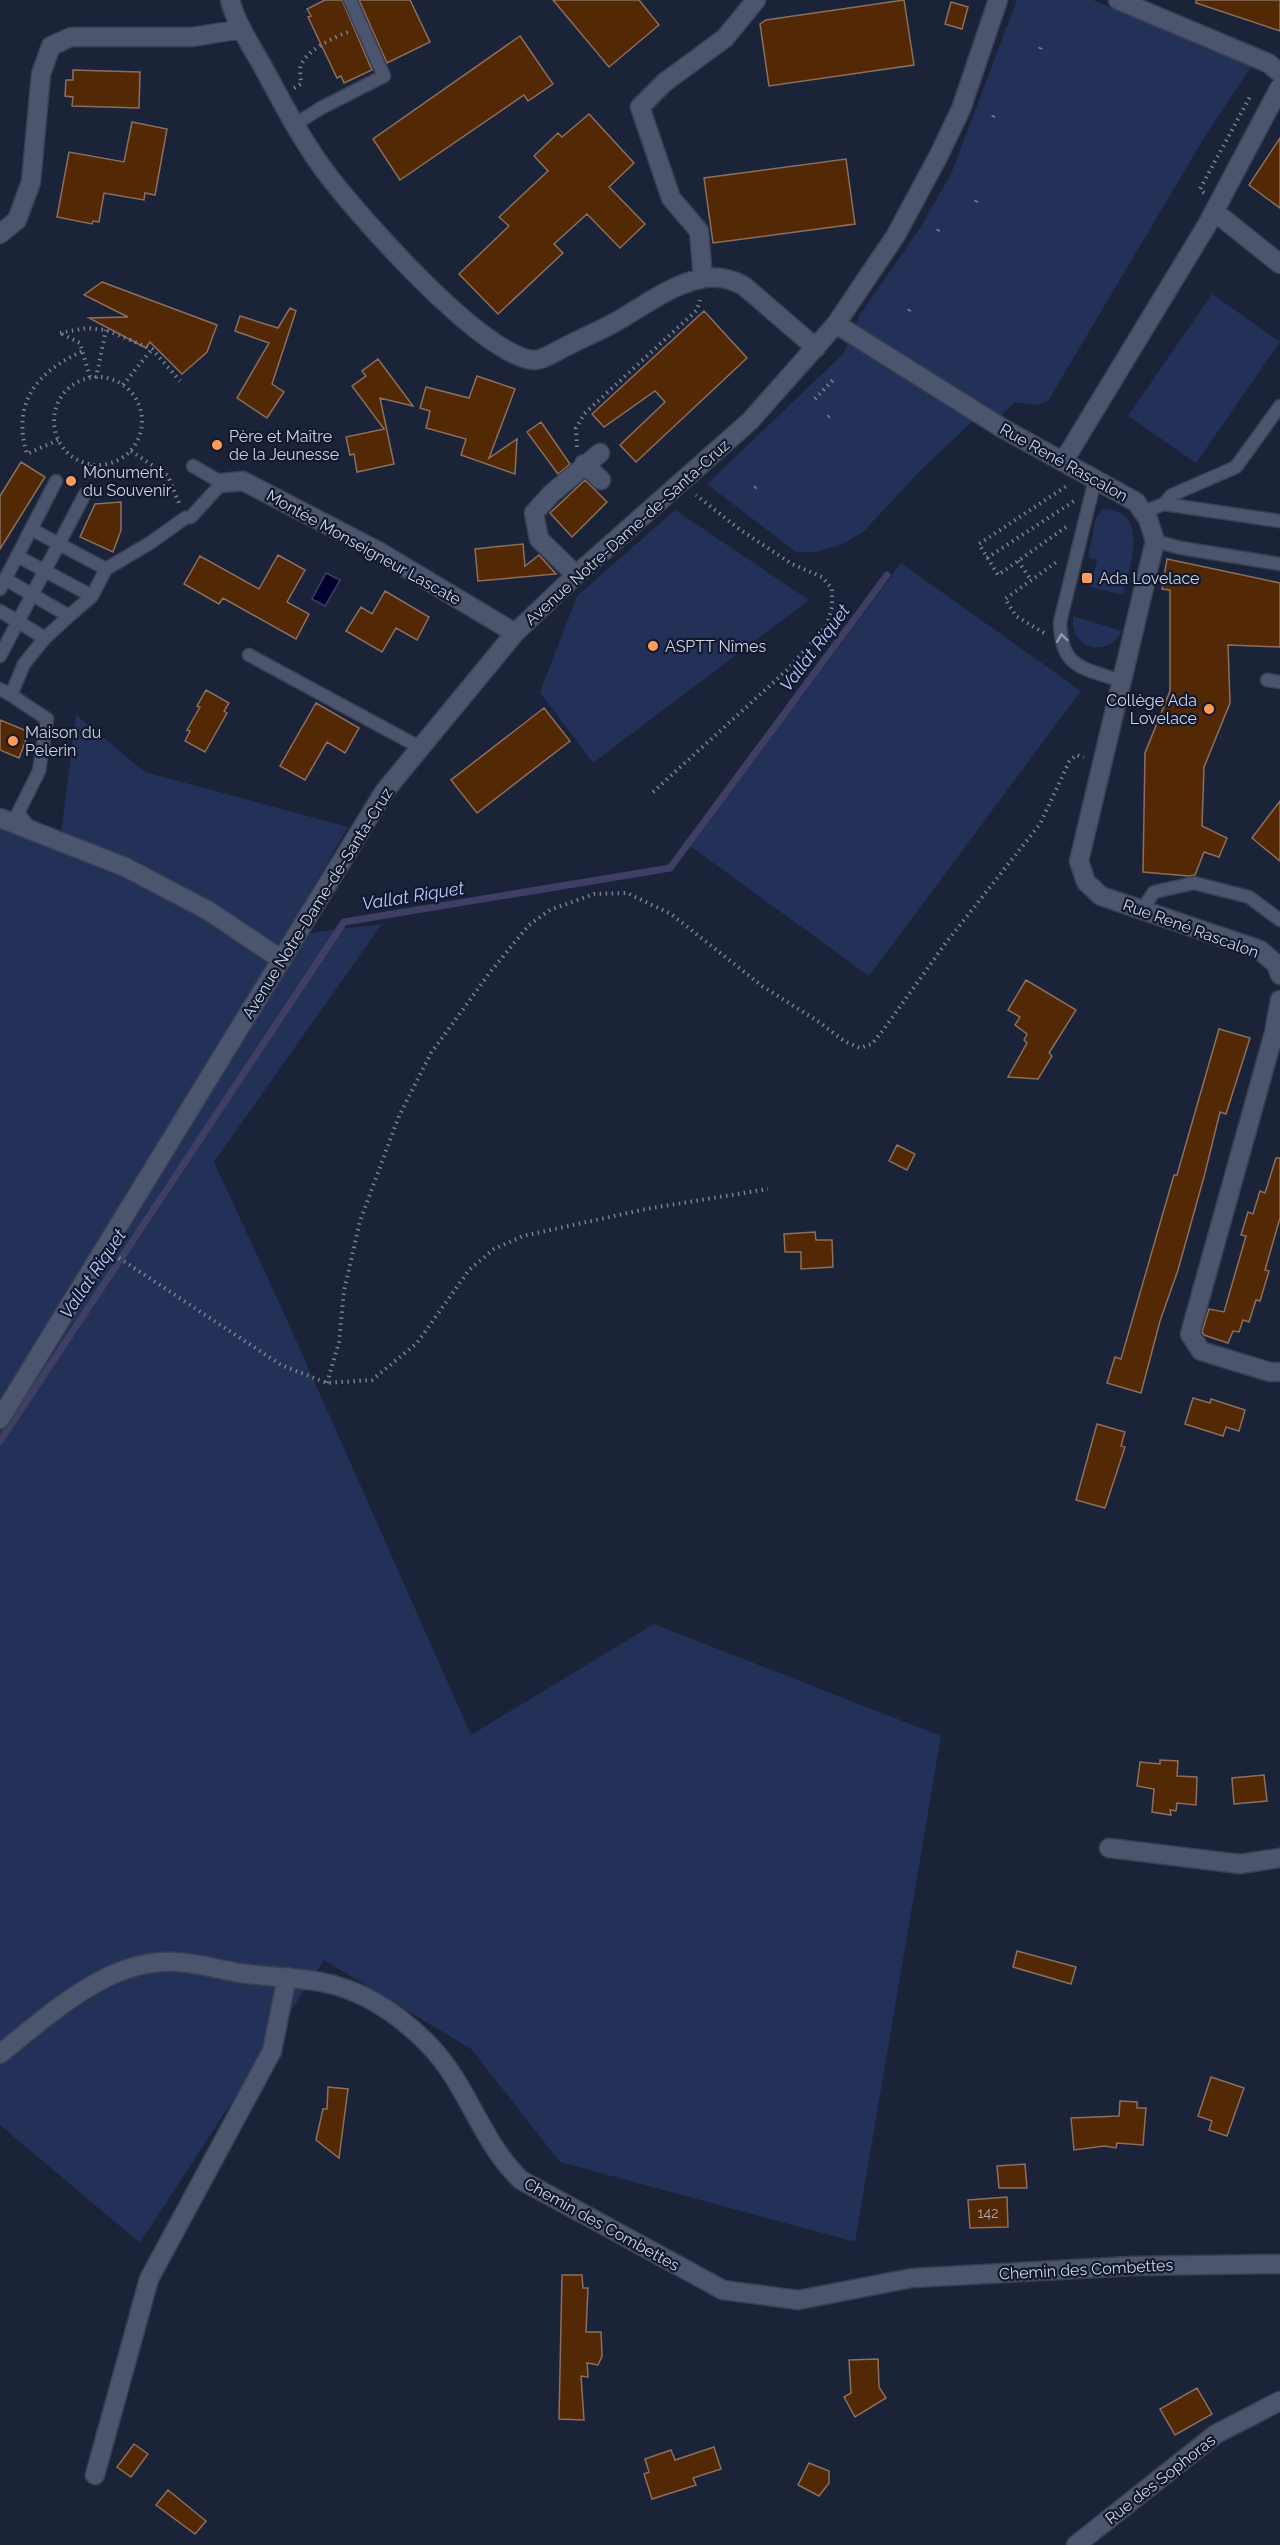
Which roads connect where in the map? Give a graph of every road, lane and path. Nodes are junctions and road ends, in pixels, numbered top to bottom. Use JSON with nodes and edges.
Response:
{"nodes":[{"id":1,"x":230,"y":0,"type":"edge"},
{"id":2,"x":350,"y":0,"type":"edge"},
{"id":3,"x":756,"y":0,"type":"edge"},
{"id":4,"x":998,"y":0,"type":"edge"},
{"id":5,"x":1118,"y":0,"type":"edge"},
{"id":6,"x":242,"y":29,"type":"junction"},
{"id":7,"x":327,"y":42,"type":"dead end"},
{"id":8,"x":1280,"y":73,"type":"edge"},
{"id":9,"x":1280,"y":87,"type":"edge"},
{"id":10,"x":279,"y":97,"type":"junction"},
{"id":11,"x":294,"y":125,"type":"junction"},
{"id":12,"x":1215,"y":212,"type":"junction"},
{"id":13,"x":0,"y":234,"type":"edge"},
{"id":14,"x":1280,"y":264,"type":"edge"},
{"id":15,"x":703,"y":278,"type":"junction"},
{"id":16,"x":700,"y":300,"type":"dead end"},
{"id":17,"x":836,"y":324,"type":"junction"},
{"id":18,"x":106,"y":330,"type":"junction"},
{"id":19,"x":816,"y":348,"type":"junction"},
{"id":20,"x":152,"y":349,"type":"junction"},
{"id":21,"x":83,"y":351,"type":"junction"},
{"id":22,"x":90,"y":377,"type":"junction"},
{"id":23,"x":96,"y":378,"type":"junction"},
{"id":24,"x":833,"y":380,"type":"dead end"},
{"id":25,"x":180,"y":381,"type":"dead end"},
{"id":26,"x":123,"y":385,"type":"junction"},
{"id":27,"x":815,"y":399,"type":"dead end"},
{"id":28,"x":1280,"y":406,"type":"edge"},
{"id":29,"x":58,"y":440,"type":"junction"},
{"id":30,"x":131,"y":451,"type":"junction"},
{"id":31,"x":600,"y":453,"type":"dead end"},
{"id":32,"x":584,"y":465,"type":"junction"},
{"id":33,"x":193,"y":466,"type":"dead end"},
{"id":34,"x":1070,"y":466,"type":"junction"},
{"id":35,"x":602,"y":480,"type":"dead end"},
{"id":36,"x":56,"y":481,"type":"dead end"},
{"id":37,"x":678,"y":482,"type":"junction"},
{"id":38,"x":222,"y":483,"type":"junction"},
{"id":39,"x":1094,"y":484,"type":"junction"},
{"id":40,"x":85,"y":494,"type":"dead end"},
{"id":41,"x":1164,"y":504,"type":"junction"},
{"id":42,"x":1143,"y":512,"type":"junction"},
{"id":43,"x":1087,"y":513,"type":"junction"},
{"id":44,"x":184,"y":518,"type":"junction"},
{"id":45,"x":1280,"y":521,"type":"edge"},
{"id":46,"x":31,"y":529,"type":"junction"},
{"id":47,"x":1155,"y":541,"type":"junction"},
{"id":48,"x":59,"y":544,"type":"junction"},
{"id":49,"x":1078,"y":547,"type":"junction"},
{"id":50,"x":17,"y":556,"type":"junction"},
{"id":51,"x":987,"y":558,"type":"junction"},
{"id":52,"x":1018,"y":561,"type":"junction"},
{"id":53,"x":1280,"y":564,"type":"edge"},
{"id":54,"x":106,"y":569,"type":"junction"},
{"id":55,"x":45,"y":571,"type":"junction"},
{"id":56,"x":576,"y":575,"type":"junction"},
{"id":57,"x":1031,"y":580,"type":"junction"},
{"id":58,"x":2,"y":584,"type":"edge"},
{"id":59,"x":32,"y":596,"type":"junction"},
{"id":60,"x":92,"y":596,"type":"junction"},
{"id":61,"x":0,"y":611,"type":"edge"},
{"id":62,"x":69,"y":616,"type":"junction"},
{"id":63,"x":18,"y":622,"type":"junction"},
{"id":64,"x":515,"y":633,"type":"junction"},
{"id":65,"x":45,"y":638,"type":"junction"},
{"id":66,"x":1061,"y":643,"type":"junction"},
{"id":67,"x":249,"y":655,"type":"dead end"},
{"id":68,"x":0,"y":657,"type":"edge"},
{"id":69,"x":1267,"y":680,"type":"dead end"},
{"id":70,"x":1121,"y":681,"type":"junction"},
{"id":71,"x":1280,"y":682,"type":"edge"},
{"id":72,"x":6,"y":692,"type":"edge"},
{"id":73,"x":421,"y":748,"type":"junction"},
{"id":74,"x":1102,"y":763,"type":"junction"},
{"id":75,"x":653,"y":792,"type":"dead end"},
{"id":76,"x":0,"y":818,"type":"edge"},
{"id":77,"x":32,"y":831,"type":"junction"},
{"id":78,"x":1142,"y":910,"type":"junction"},
{"id":79,"x":1280,"y":920,"type":"edge"},
{"id":80,"x":282,"y":960,"type":"junction"},
{"id":81,"x":1280,"y":975,"type":"edge"},
{"id":82,"x":1280,"y":1000,"type":"edge"},
{"id":83,"x":768,"y":1189,"type":"dead end"},
{"id":84,"x":132,"y":1267,"type":"dead end"},
{"id":85,"x":1280,"y":1372,"type":"edge"},
{"id":86,"x":327,"y":1383,"type":"junction"},
{"id":87,"x":0,"y":1419,"type":"edge"},
{"id":88,"x":1109,"y":1848,"type":"dead end"},
{"id":89,"x":1280,"y":1858,"type":"edge"},
{"id":90,"x":288,"y":1977,"type":"junction"},
{"id":91,"x":0,"y":2054,"type":"edge"},
{"id":92,"x":1280,"y":2264,"type":"edge"},
{"id":93,"x":1280,"y":2401,"type":"edge"},
{"id":94,"x":95,"y":2475,"type":"dead end"},
{"id":95,"x":1076,"y":2545,"type":"edge"}],
"edges":[{"from":1,"to":6,"type":"street"},
{"from":2,"to":11,"type":"lane"},
{"from":3,"to":15,"type":"street"},
{"from":4,"to":17,"type":"street","name":"Avenue Notre-Dame-de-Santa-Cruz"},
{"from":5,"to":8,"type":"street"},
{"from":6,"to":10,"type":"street"},
{"from":6,"to":13,"type":"street"},
{"from":7,"to":10,"type":"path"},
{"from":9,"to":12,"type":"street"},
{"from":10,"to":11,"type":"street"},
{"from":11,"to":15,"type":"street"},
{"from":12,"to":14,"type":"street"},
{"from":12,"to":34,"type":"street"},
{"from":15,"to":19,"type":"street"},
{"from":16,"to":32,"type":"path"},
{"from":17,"to":19,"type":"street","name":"Avenue Notre-Dame-de-Santa-Cruz"},
{"from":17,"to":34,"type":"street","name":"Rue René Rascalon"},
{"from":18,"to":20,"type":"path"},
{"from":18,"to":21,"type":"path"},
{"from":18,"to":23,"type":"path"},
{"from":19,"to":37,"type":"street","name":"Avenue Notre-Dame-de-Santa-Cruz"},
{"from":20,"to":25,"type":"path"},
{"from":20,"to":26,"type":"path"},
{"from":21,"to":22,"type":"path"},
{"from":21,"to":29,"type":"path"},
{"from":22,"to":23,"type":"path"},
{"from":22,"to":29,"type":"path"},
{"from":23,"to":26,"type":"path"},
{"from":24,"to":27,"type":"path"},
{"from":26,"to":30,"type":"path"},
{"from":28,"to":41,"type":"lane"},
{"from":29,"to":30,"type":"path"},
{"from":30,"to":44,"type":"path"},
{"from":31,"to":32,"type":"street"},
{"from":32,"to":35,"type":"street"},
{"from":32,"to":56,"type":"street"},
{"from":33,"to":38,"type":"lane"},
{"from":34,"to":39,"type":"street","name":"Rue René Rascalon"},
{"from":34,"to":51,"type":"path"},
{"from":36,"to":46,"type":"lane"},
{"from":37,"to":56,"type":"street","name":"Avenue Notre-Dame-de-Santa-Cruz"},
{"from":37,"to":75,"type":"path"},
{"from":38,"to":44,"type":"lane"},
{"from":38,"to":64,"type":"street","name":"Montée Monseigneur Lascate"},
{"from":39,"to":42,"type":"street","name":"Rue René Rascalon"},
{"from":39,"to":43,"type":"lane"},
{"from":39,"to":51,"type":"path"},
{"from":40,"to":48,"type":"lane"},
{"from":41,"to":42,"type":"lane"},
{"from":41,"to":45,"type":"lane"},
{"from":42,"to":47,"type":"street","name":"Rue René Rascalon"},
{"from":43,"to":49,"type":"lane"},
{"from":43,"to":52,"type":"path"},
{"from":44,"to":54,"type":"lane"},
{"from":46,"to":48,"type":"lane"},
{"from":46,"to":50,"type":"lane"},
{"from":47,"to":53,"type":"lane"},
{"from":47,"to":70,"type":"street","name":"Rue René Rascalon"},
{"from":48,"to":54,"type":"lane"},
{"from":48,"to":55,"type":"lane"},
{"from":49,"to":57,"type":"path"},
{"from":66,"to":49,"type":"lane","one_way":true},
{"from":50,"to":55,"type":"lane"},
{"from":50,"to":58,"type":"lane"},
{"from":51,"to":52,"type":"path"},
{"from":52,"to":57,"type":"path"},
{"from":54,"to":60,"type":"lane"},
{"from":55,"to":59,"type":"lane"},
{"from":55,"to":60,"type":"lane"},
{"from":56,"to":64,"type":"street","name":"Avenue Notre-Dame-de-Santa-Cruz"},
{"from":57,"to":66,"type":"path"},
{"from":58,"to":59,"type":"lane"},
{"from":59,"to":62,"type":"lane"},
{"from":59,"to":63,"type":"lane"},
{"from":60,"to":62,"type":"lane"},
{"from":61,"to":63,"type":"lane"},
{"from":62,"to":65,"type":"lane"},
{"from":63,"to":65,"type":"lane"},
{"from":63,"to":68,"type":"lane"},
{"from":64,"to":73,"type":"street","name":"Avenue Notre-Dame-de-Santa-Cruz"},
{"from":65,"to":72,"type":"lane"},
{"from":66,"to":70,"type":"lane"},
{"from":67,"to":73,"type":"lane"},
{"from":69,"to":71,"type":"lane"},
{"from":70,"to":74,"type":"street","name":"Rue René Rascalon"},
{"from":72,"to":77,"type":"lane"},
{"from":73,"to":80,"type":"street","name":"Avenue Notre-Dame-de-Santa-Cruz"},
{"from":74,"to":78,"type":"street","name":"Rue René Rascalon"},
{"from":74,"to":86,"type":"path"},
{"from":76,"to":77,"type":"street"},
{"from":77,"to":80,"type":"street"},
{"from":78,"to":79,"type":"lane"},
{"from":78,"to":81,"type":"street","name":"Rue René Rascalon"},
{"from":80,"to":87,"type":"street","name":"Avenue Notre-Dame-de-Santa-Cruz"},
{"from":82,"to":85,"type":"street"},
{"from":83,"to":86,"type":"path"},
{"from":84,"to":86,"type":"path"},
{"from":88,"to":89,"type":"street"},
{"from":90,"to":91,"type":"street","name":"Chemin des Combettes"},
{"from":90,"to":92,"type":"street","name":"Chemin des Combettes"},
{"from":90,"to":94,"type":"street"},
{"from":93,"to":95,"type":"street","name":"Rue des Sophoras"}]}
